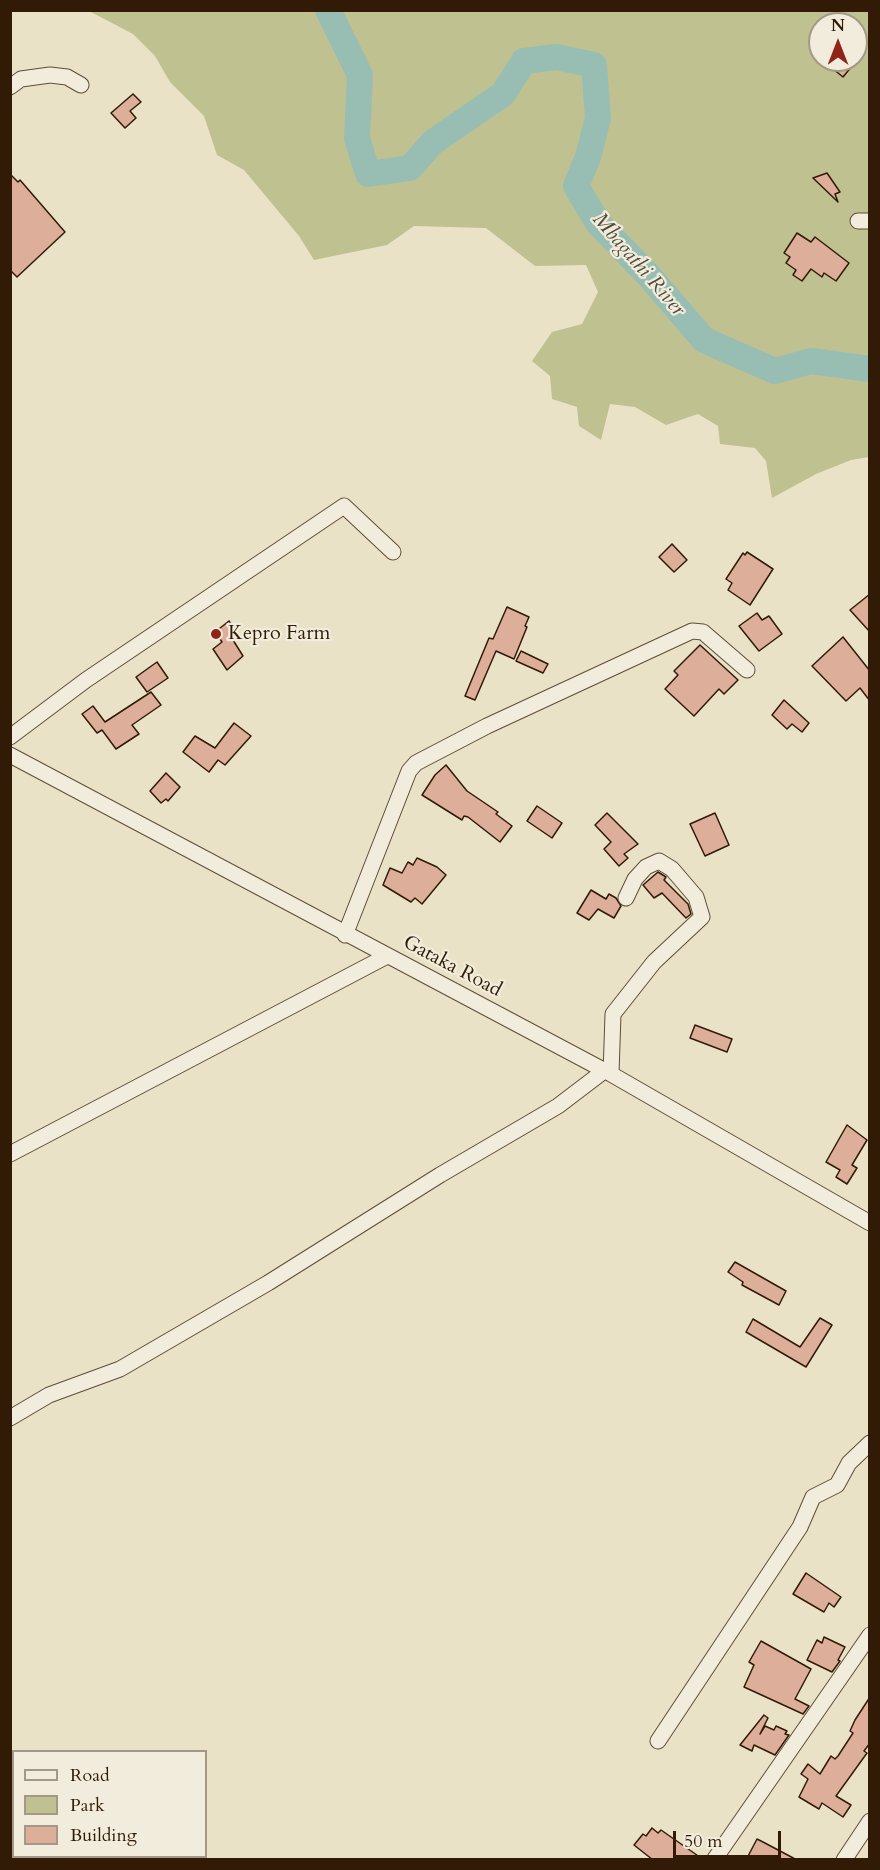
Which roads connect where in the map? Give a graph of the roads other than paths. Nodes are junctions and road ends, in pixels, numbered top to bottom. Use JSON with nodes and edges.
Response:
{"nodes":[{"id":1,"x":81,"y":85,"type":"dead end"},
{"id":2,"x":10,"y":87,"type":"edge"},
{"id":3,"x":393,"y":552,"type":"dead end"},
{"id":4,"x":747,"y":670,"type":"dead end"},
{"id":5,"x":10,"y":737,"type":"edge"},
{"id":6,"x":10,"y":755,"type":"edge"},
{"id":7,"x":626,"y":898,"type":"dead end"},
{"id":8,"x":345,"y":934,"type":"junction"},
{"id":9,"x":387,"y":956,"type":"junction"},
{"id":10,"x":607,"y":1072,"type":"junction"},
{"id":11,"x":10,"y":1154,"type":"edge"},
{"id":12,"x":870,"y":1223,"type":"edge"},
{"id":13,"x":10,"y":1418,"type":"edge"},
{"id":14,"x":870,"y":1443,"type":"edge"},
{"id":15,"x":870,"y":1635,"type":"edge"},
{"id":16,"x":658,"y":1741,"type":"dead end"},
{"id":17,"x":870,"y":1821,"type":"edge"},
{"id":18,"x":714,"y":1860,"type":"edge"},
{"id":19,"x":844,"y":1860,"type":"edge"}],
"edges":[{"from":1,"to":2,"type":"street"},
{"from":3,"to":5,"type":"street"},
{"from":4,"to":8,"type":"street"},
{"from":6,"to":8,"type":"street","name":"Gataka Road"},
{"from":7,"to":10,"type":"street"},
{"from":8,"to":9,"type":"street","name":"Gataka Road"},
{"from":9,"to":10,"type":"street","name":"Gataka Road"},
{"from":9,"to":11,"type":"street"},
{"from":10,"to":12,"type":"street","name":"Gataka Road"},
{"from":10,"to":13,"type":"street"},
{"from":14,"to":16,"type":"street"},
{"from":15,"to":18,"type":"street"},
{"from":17,"to":19,"type":"street"}]}
